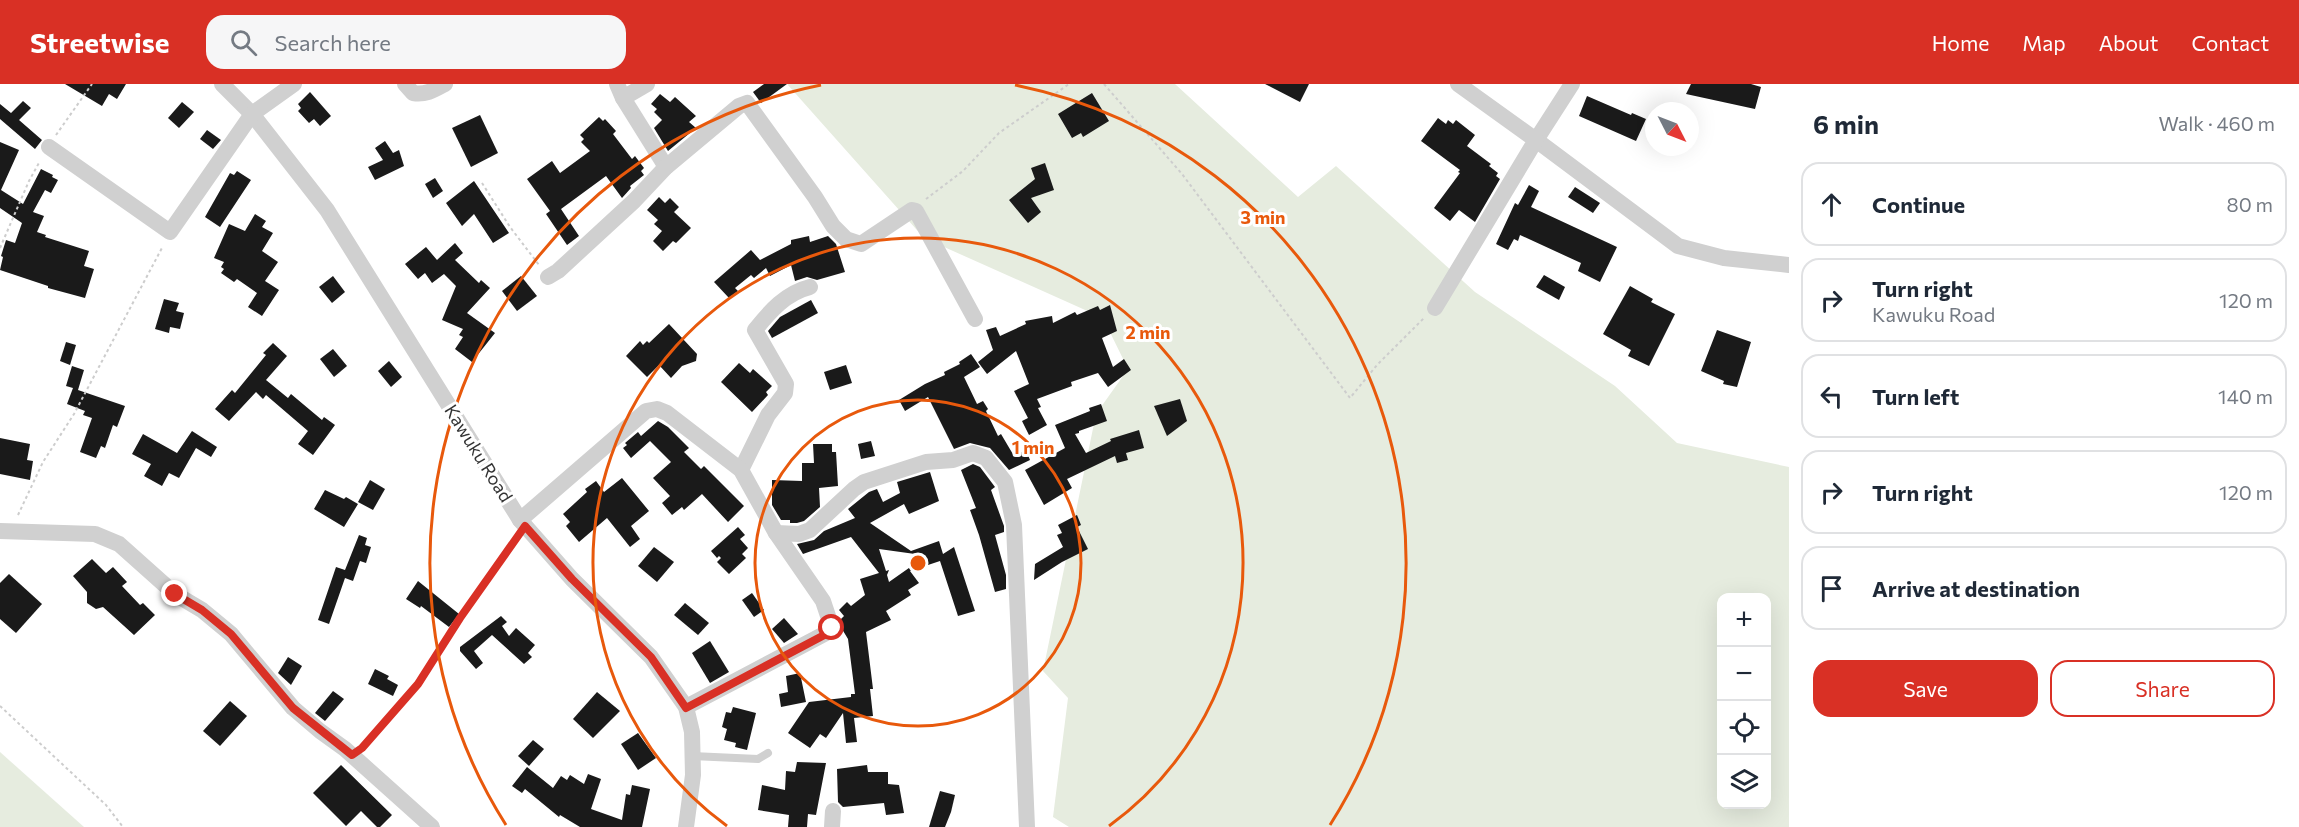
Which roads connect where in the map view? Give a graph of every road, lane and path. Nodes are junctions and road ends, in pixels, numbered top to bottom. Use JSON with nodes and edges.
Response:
{"nodes":[{"id":1,"x":92,"y":84,"type":"edge"},
{"id":2,"x":222,"y":84,"type":"edge"},
{"id":3,"x":294,"y":84,"type":"edge"},
{"id":4,"x":405,"y":84,"type":"edge"},
{"id":5,"x":445,"y":84,"type":"edge"},
{"id":6,"x":647,"y":84,"type":"edge"},
{"id":7,"x":1069,"y":84,"type":"edge"},
{"id":8,"x":1104,"y":84,"type":"edge"},
{"id":9,"x":1458,"y":84,"type":"edge"},
{"id":10,"x":1572,"y":84,"type":"edge"},
{"id":11,"x":620,"y":91,"type":"edge"},
{"id":12,"x":252,"y":114,"type":"junction"},
{"id":13,"x":1536,"y":140,"type":"junction"},
{"id":14,"x":49,"y":147,"type":"junction"},
{"id":15,"x":666,"y":167,"type":"junction"},
{"id":16,"x":482,"y":183,"type":"dead end"},
{"id":17,"x":912,"y":210,"type":"junction"},
{"id":18,"x":170,"y":232,"type":"junction"},
{"id":19,"x":0,"y":248,"type":"edge"},
{"id":20,"x":1789,"y":265,"type":"edge"},
{"id":21,"x":548,"y":277,"type":"joint"},
{"id":22,"x":810,"y":287,"type":"dead end"},
{"id":23,"x":1435,"y":308,"type":"joint"},
{"id":24,"x":975,"y":319,"type":"dead end"},
{"id":25,"x":741,"y":470,"type":"junction"},
{"id":26,"x":522,"y":523,"type":"junction"},
{"id":27,"x":8,"y":531,"type":"edge"},
{"id":28,"x":776,"y":533,"type":"junction"},
{"id":29,"x":0,"y":706,"type":"edge"},
{"id":30,"x":686,"y":708,"type":"junction"},
{"id":31,"x":768,"y":753,"type":"dead end"},
{"id":32,"x":352,"y":755,"type":"junction"},
{"id":33,"x":692,"y":756,"type":"junction"},
{"id":34,"x":123,"y":827,"type":"edge"},
{"id":35,"x":432,"y":827,"type":"edge"},
{"id":36,"x":686,"y":827,"type":"edge"},
{"id":37,"x":1027,"y":827,"type":"edge"}],
"edges":[{"from":1,"to":14,"type":"path"},
{"from":2,"to":12,"type":"street","name":"Kawuku Road"},
{"from":3,"to":12,"type":"street"},
{"from":4,"to":5,"type":"street"},
{"from":6,"to":11,"type":"street"},
{"from":7,"to":17,"type":"path"},
{"from":8,"to":23,"type":"path"},
{"from":9,"to":13,"type":"street"},
{"from":10,"to":13,"type":"street"},
{"from":11,"to":15,"type":"street"},
{"from":12,"to":18,"type":"street"},
{"from":12,"to":26,"type":"street","name":"Kawuku Road"},
{"from":13,"to":20,"type":"street"},
{"from":13,"to":23,"type":"street"},
{"from":14,"to":18,"type":"street"},
{"from":14,"to":19,"type":"path"},
{"from":15,"to":17,"type":"street"},
{"from":15,"to":21,"type":"street"},
{"from":16,"to":21,"type":"path"},
{"from":17,"to":24,"type":"street"},
{"from":18,"to":27,"type":"path"},
{"from":22,"to":25,"type":"street"},
{"from":25,"to":26,"type":"street"},
{"from":25,"to":28,"type":"street"},
{"from":26,"to":30,"type":"street","name":"Kawuku Road"},
{"from":26,"to":32,"type":"path"},
{"from":27,"to":32,"type":"street"},
{"from":28,"to":30,"type":"street"},
{"from":28,"to":37,"type":"street"},
{"from":29,"to":34,"type":"path"},
{"from":30,"to":33,"type":"street","name":"Kawuku Road"},
{"from":31,"to":33,"type":"lane"},
{"from":32,"to":35,"type":"street"},
{"from":33,"to":36,"type":"street","name":"Kawuku Road"}]}
